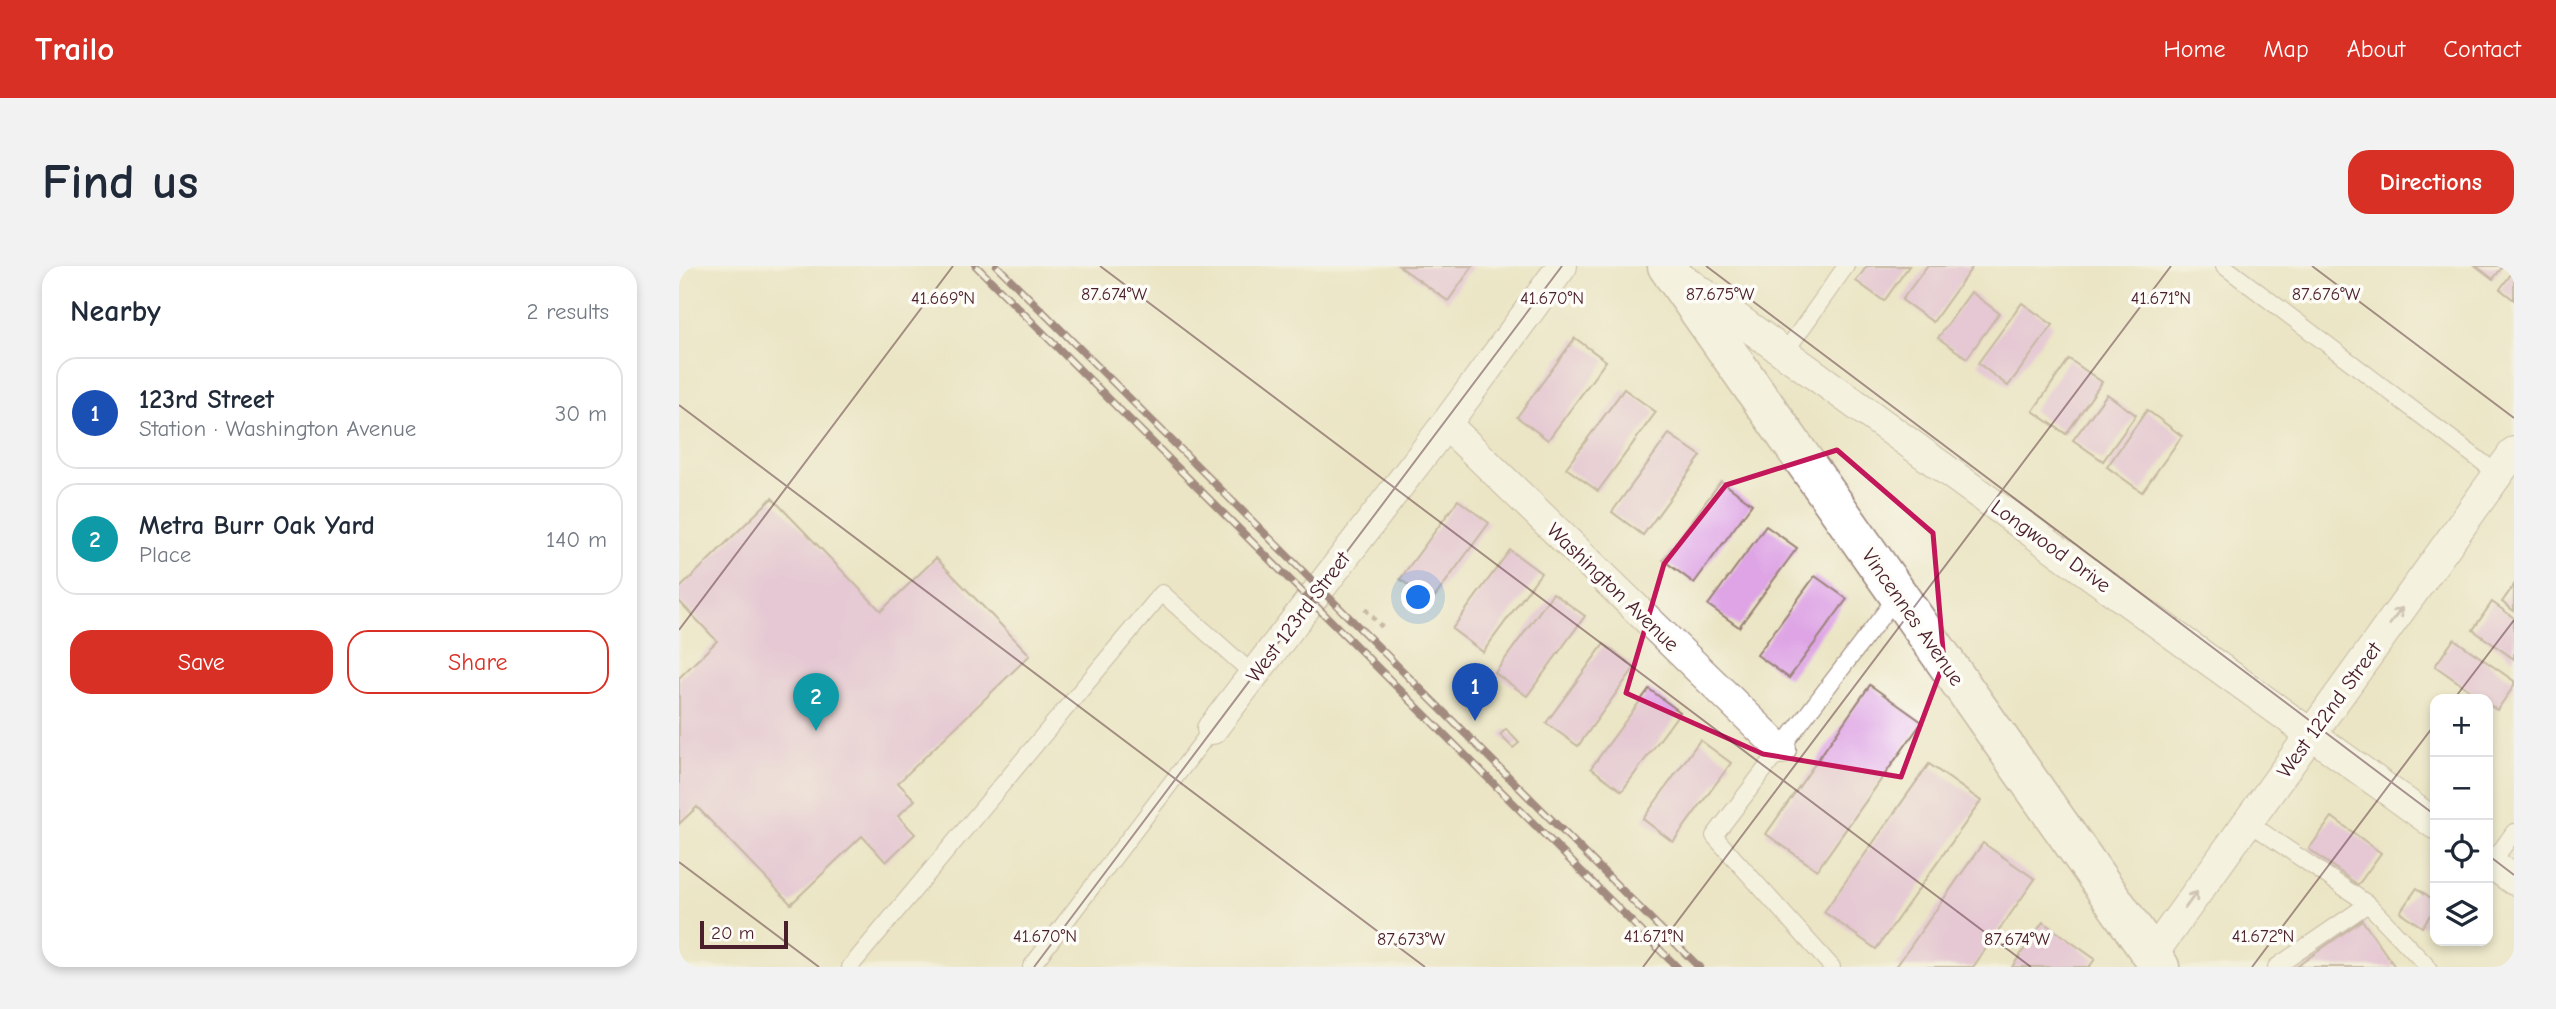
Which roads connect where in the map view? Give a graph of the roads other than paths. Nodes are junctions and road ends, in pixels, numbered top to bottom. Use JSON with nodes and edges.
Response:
{"nodes":[{"id":1,"x":1562,"y":266,"type":"edge"},
{"id":2,"x":1846,"y":266,"type":"edge"},
{"id":3,"x":2224,"y":266,"type":"edge"},
{"id":4,"x":1667,"y":267,"type":"edge"},
{"id":5,"x":1785,"y":352,"type":"junction"},
{"id":6,"x":1446,"y":424,"type":"junction"},
{"id":7,"x":2506,"y":463,"type":"edge"},
{"id":8,"x":1898,"y":595,"type":"junction"},
{"id":9,"x":1254,"y":675,"type":"junction"},
{"id":10,"x":1212,"y":729,"type":"joint"},
{"id":11,"x":2311,"y":734,"type":"junction"},
{"id":12,"x":1780,"y":749,"type":"junction"},
{"id":13,"x":2430,"y":820,"type":"edge"},
{"id":14,"x":2248,"y":822,"type":"junction"},
{"id":15,"x":2514,"y":832,"type":"edge"},
{"id":16,"x":2498,"y":868,"type":"edge"},
{"id":17,"x":2368,"y":904,"type":"junction"},
{"id":18,"x":2151,"y":963,"type":"edge"},
{"id":19,"x":851,"y":967,"type":"edge"},
{"id":20,"x":1031,"y":967,"type":"edge"},
{"id":21,"x":1832,"y":967,"type":"edge"},
{"id":22,"x":2276,"y":967,"type":"edge"},
{"id":23,"x":2428,"y":967,"type":"edge"}],
"edges":[{"from":1,"to":6,"type":"street","name":"West 123rd Street"},
{"from":2,"to":5,"type":"lane"},
{"from":3,"to":7,"type":"lane"},
{"from":4,"to":5,"type":"street","name":"Longwood Drive"},
{"from":4,"to":8,"type":"main road","name":"Vincennes Avenue"},
{"from":5,"to":11,"type":"street","name":"Longwood Drive"},
{"from":6,"to":9,"type":"street","name":"West 123rd Street"},
{"from":6,"to":12,"type":"street","name":"Washington Avenue"},
{"from":11,"to":7,"type":"street","name":"West 122nd Street","one_way":true},
{"from":8,"to":12,"type":"lane"},
{"from":8,"to":18,"type":"main road","name":"Vincennes Avenue"},
{"from":9,"to":10,"type":"street","name":"West 123rd Street"},
{"from":9,"to":19,"type":"lane"},
{"from":10,"to":20,"type":"lane","name":"West 123rd Street"},
{"from":11,"to":13,"type":"street","name":"Longwood Drive"},
{"from":11,"to":14,"type":"street","name":"West 122nd Street"},
{"from":12,"to":21,"type":"lane"},
{"from":14,"to":17,"type":"lane"},
{"from":18,"to":14,"type":"street","name":"West 122nd Street","one_way":true},
{"from":15,"to":16,"type":"lane"},
{"from":17,"to":22,"type":"lane"},
{"from":17,"to":23,"type":"lane"}]}
